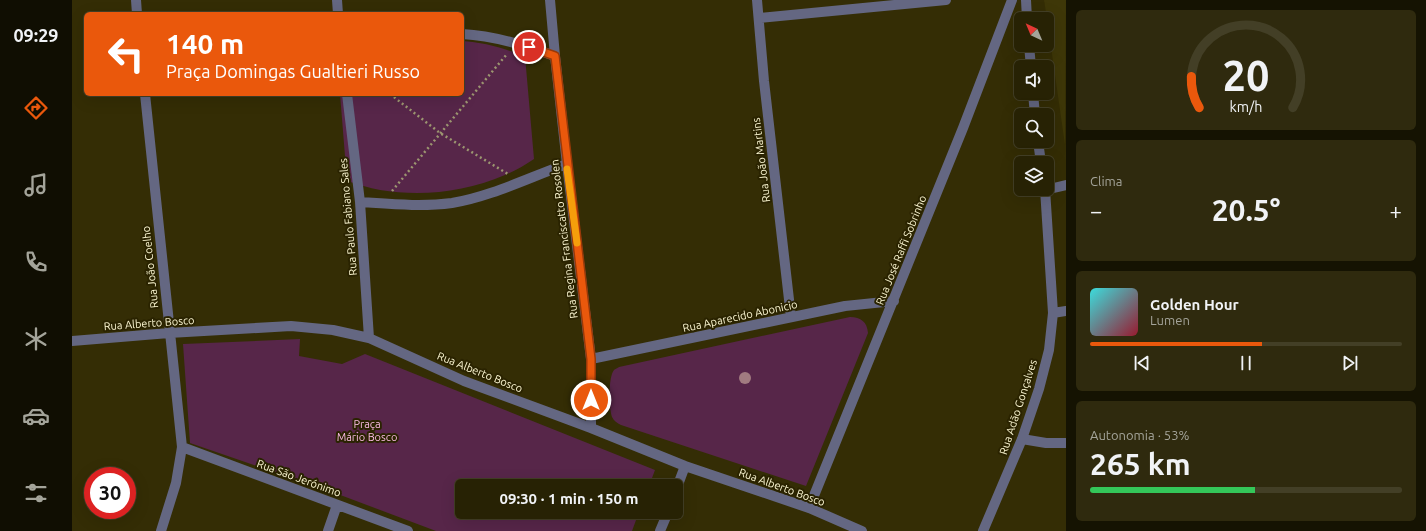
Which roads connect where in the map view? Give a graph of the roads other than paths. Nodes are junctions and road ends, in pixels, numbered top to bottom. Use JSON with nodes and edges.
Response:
{"nodes":[{"id":1,"x":136,"y":0,"type":"edge"},
{"id":2,"x":337,"y":0,"type":"edge"},
{"id":3,"x":550,"y":0,"type":"edge"},
{"id":4,"x":757,"y":0,"type":"edge"},
{"id":5,"x":946,"y":0,"type":"edge"},
{"id":6,"x":1012,"y":0,"type":"edge"},
{"id":7,"x":1026,"y":0,"type":"edge"},
{"id":8,"x":137,"y":12,"type":"edge"},
{"id":9,"x":338,"y":12,"type":"edge"},
{"id":10,"x":1027,"y":12,"type":"edge"},
{"id":11,"x":758,"y":18,"type":"junction"},
{"id":12,"x":464,"y":34,"type":"edge"},
{"id":13,"x":555,"y":56,"type":"junction"},
{"id":14,"x":145,"y":96,"type":"edge"},
{"id":15,"x":347,"y":96,"type":"edge"},
{"id":16,"x":567,"y":164,"type":"junction"},
{"id":17,"x":1066,"y":185,"type":"edge"},
{"id":18,"x":1054,"y":187,"type":"edge"},
{"id":19,"x":1045,"y":196,"type":"edge"},
{"id":20,"x":360,"y":202,"type":"junction"},
{"id":21,"x":894,"y":301,"type":"junction"},
{"id":22,"x":1066,"y":310,"type":"edge"},
{"id":23,"x":1052,"y":313,"type":"junction"},
{"id":24,"x":791,"y":317,"type":"junction"},
{"id":25,"x":169,"y":333,"type":"junction"},
{"id":26,"x":370,"y":338,"type":"junction"},
{"id":27,"x":72,"y":341,"type":"edge"},
{"id":28,"x":591,"y":359,"type":"junction"},
{"id":29,"x":591,"y":428,"type":"junction"},
{"id":30,"x":1022,"y":439,"type":"junction"},
{"id":31,"x":1066,"y":443,"type":"edge"},
{"id":32,"x":182,"y":447,"type":"junction"},
{"id":33,"x":685,"y":466,"type":"junction"},
{"id":34,"x":680,"y":479,"type":"edge"},
{"id":35,"x":337,"y":505,"type":"junction"},
{"id":36,"x":809,"y":508,"type":"junction"},
{"id":37,"x":665,"y":519,"type":"edge"},
{"id":38,"x":161,"y":531,"type":"edge"},
{"id":39,"x":328,"y":531,"type":"edge"},
{"id":40,"x":408,"y":531,"type":"edge"},
{"id":41,"x":660,"y":531,"type":"edge"},
{"id":42,"x":862,"y":531,"type":"edge"},
{"id":43,"x":983,"y":531,"type":"edge"}],
"edges":[{"from":1,"to":8,"type":"street"},
{"from":2,"to":9,"type":"street"},
{"from":3,"to":13,"type":"street","name":"Rua Regina Franciscatto Rosolen"},
{"from":4,"to":11,"type":"street","name":"Rua João Martins"},
{"from":5,"to":11,"type":"street"},
{"from":6,"to":21,"type":"street","name":"Rua José Raffi Sobrinho"},
{"from":7,"to":10,"type":"street"},
{"from":11,"to":24,"type":"street","name":"Rua João Martins"},
{"from":12,"to":13,"type":"street"},
{"from":13,"to":16,"type":"street","name":"Rua Regina Franciscatto Rosolen"},
{"from":14,"to":25,"type":"street","name":"Rua João Coelho"},
{"from":15,"to":20,"type":"street","name":"Rua Paulo Fabiano Sales"},
{"from":16,"to":20,"type":"street"},
{"from":16,"to":28,"type":"street","name":"Rua Regina Franciscatto Rosolen"},
{"from":17,"to":18,"type":"street"},
{"from":19,"to":23,"type":"street","name":"Rua Adão Gonçalves"},
{"from":20,"to":26,"type":"street","name":"Rua Paulo Fabiano Sales"},
{"from":21,"to":24,"type":"street","name":"Rua Aparecido Abonicio"},
{"from":21,"to":36,"type":"street","name":"Rua José Raffi Sobrinho"},
{"from":22,"to":23,"type":"street"},
{"from":23,"to":30,"type":"street","name":"Rua Adão Gonçalves"},
{"from":24,"to":28,"type":"street","name":"Rua Aparecido Abonicio"},
{"from":25,"to":26,"type":"street","name":"Rua Alberto Bosco"},
{"from":25,"to":27,"type":"street","name":"Rua Alberto Bosco"},
{"from":25,"to":32,"type":"street","name":"Rua João Coelho"},
{"from":26,"to":29,"type":"street","name":"Rua Alberto Bosco"},
{"from":28,"to":29,"type":"street","name":"Rua Regina Franciscatto Rosolen"},
{"from":29,"to":33,"type":"street","name":"Rua Alberto Bosco"},
{"from":30,"to":31,"type":"street"},
{"from":30,"to":43,"type":"street","name":"Rua Adão Gonçalves"},
{"from":32,"to":35,"type":"street","name":"Rua São Jerónimo"},
{"from":32,"to":38,"type":"street","name":"Rua João Coelho"},
{"from":33,"to":34,"type":"street"},
{"from":33,"to":36,"type":"street","name":"Rua Alberto Bosco"},
{"from":35,"to":39,"type":"street"},
{"from":35,"to":40,"type":"street","name":"Rua São Jerónimo"},
{"from":36,"to":42,"type":"street","name":"Rua Alberto Bosco"},
{"from":37,"to":41,"type":"street"}]}
